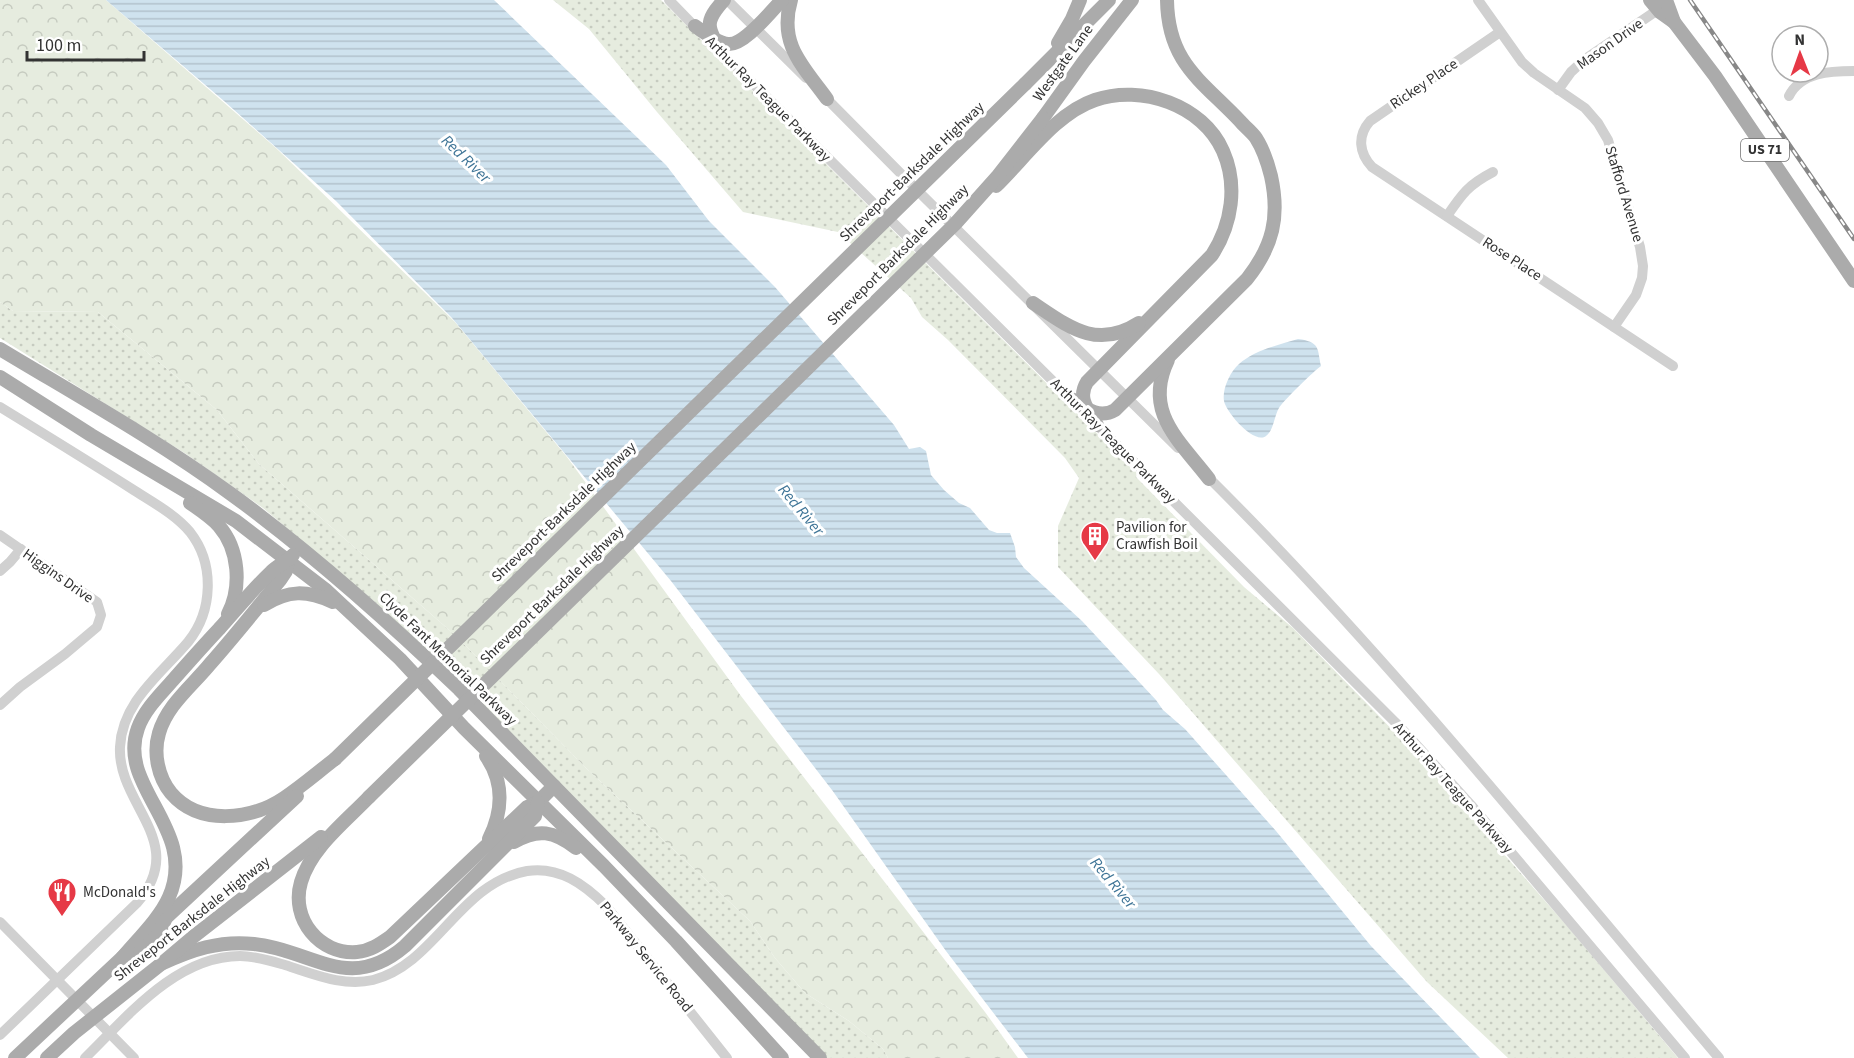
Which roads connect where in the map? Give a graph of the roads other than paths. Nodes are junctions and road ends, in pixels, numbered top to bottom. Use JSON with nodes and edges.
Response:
{"nodes":[{"id":1,"x":669,"y":0,"type":"edge"},
{"id":2,"x":726,"y":0,"type":"edge"},
{"id":3,"x":783,"y":0,"type":"edge"},
{"id":4,"x":791,"y":0,"type":"edge"},
{"id":5,"x":1080,"y":0,"type":"edge"},
{"id":6,"x":1109,"y":0,"type":"edge"},
{"id":7,"x":1132,"y":0,"type":"edge"},
{"id":8,"x":1167,"y":0,"type":"edge"},
{"id":9,"x":1478,"y":0,"type":"edge"},
{"id":10,"x":1660,"y":3,"type":"edge"},
{"id":11,"x":695,"y":26,"type":"junction"},
{"id":12,"x":755,"y":28,"type":"junction"},
{"id":13,"x":1500,"y":32,"type":"junction"},
{"id":14,"x":712,"y":36,"type":"junction"},
{"id":15,"x":721,"y":52,"type":"junction"},
{"id":16,"x":1854,"y":71,"type":"edge"},
{"id":17,"x":1029,"y":80,"type":"junction"},
{"id":18,"x":1558,"y":90,"type":"junction"},
{"id":19,"x":1789,"y":96,"type":"dead end"},
{"id":20,"x":827,"y":99,"type":"junction"},
{"id":21,"x":1049,"y":122,"type":"junction"},
{"id":22,"x":1361,"y":144,"type":"joint"},
{"id":23,"x":1493,"y":172,"type":"dead end"},
{"id":24,"x":1447,"y":216,"type":"junction"},
{"id":25,"x":1854,"y":281,"type":"edge"},
{"id":26,"x":1033,"y":303,"type":"junction"},
{"id":27,"x":1160,"y":307,"type":"junction"},
{"id":28,"x":1614,"y":327,"type":"junction"},
{"id":29,"x":0,"y":349,"type":"edge"},
{"id":30,"x":1171,"y":353,"type":"junction"},
{"id":31,"x":1673,"y":366,"type":"dead end"},
{"id":32,"x":1099,"y":369,"type":"junction"},
{"id":33,"x":0,"y":377,"type":"edge"},
{"id":34,"x":1070,"y":398,"type":"junction"},
{"id":35,"x":1127,"y":398,"type":"junction"},
{"id":36,"x":1087,"y":409,"type":"junction"},
{"id":37,"x":2,"y":413,"type":"edge"},
{"id":38,"x":1097,"y":425,"type":"junction"},
{"id":39,"x":99,"y":440,"type":"junction"},
{"id":40,"x":1209,"y":478,"type":"junction"},
{"id":41,"x":0,"y":535,"type":"edge"},
{"id":42,"x":300,"y":546,"type":"junction"},
{"id":43,"x":21,"y":549,"type":"junction"},
{"id":44,"x":288,"y":561,"type":"junction"},
{"id":45,"x":0,"y":570,"type":"edge"},
{"id":46,"x":256,"y":609,"type":"junction"},
{"id":47,"x":354,"y":615,"type":"junction"},
{"id":48,"x":220,"y":628,"type":"junction"},
{"id":49,"x":0,"y":705,"type":"edge"},
{"id":50,"x":464,"y":728,"type":"junction"},
{"id":51,"x":335,"y":759,"type":"junction"},
{"id":52,"x":554,"y":786,"type":"junction"},
{"id":53,"x":369,"y":797,"type":"junction"},
{"id":54,"x":538,"y":801,"type":"junction"},
{"id":55,"x":487,"y":844,"type":"junction"},
{"id":56,"x":504,"y":847,"type":"junction"},
{"id":57,"x":604,"y":866,"type":"junction"},
{"id":58,"x":165,"y":918,"type":"junction"},
{"id":59,"x":0,"y":922,"type":"edge"},
{"id":60,"x":122,"y":958,"type":"junction"},
{"id":61,"x":161,"y":964,"type":"junction"},
{"id":62,"x":57,"y":980,"type":"junction"},
{"id":63,"x":80,"y":1003,"type":"junction"},
{"id":64,"x":94,"y":1017,"type":"junction"},
{"id":65,"x":110,"y":1034,"type":"junction"},
{"id":66,"x":0,"y":1035,"type":"edge"},
{"id":67,"x":15,"y":1058,"type":"edge"},
{"id":68,"x":47,"y":1058,"type":"edge"},
{"id":69,"x":84,"y":1058,"type":"edge"},
{"id":70,"x":134,"y":1058,"type":"edge"},
{"id":71,"x":727,"y":1058,"type":"edge"},
{"id":72,"x":782,"y":1058,"type":"edge"},
{"id":73,"x":820,"y":1058,"type":"edge"},
{"id":74,"x":1685,"y":1058,"type":"edge"},
{"id":75,"x":1719,"y":1058,"type":"edge"}],
"edges":[{"from":1,"to":11,"type":"street","name":"Arthur Ray Teague Parkway"},
{"from":2,"to":12,"type":"street","name":"Arthur Ray Teague Parkway"},
{"from":2,"to":14,"type":"main road"},
{"from":3,"to":12,"type":"main road"},
{"from":4,"to":20,"type":"main road"},
{"from":5,"to":17,"type":"main road"},
{"from":6,"to":17,"type":"main road","name":"Westgate Lane"},
{"from":7,"to":21,"type":"main road","name":"Westgate Lane"},
{"from":8,"to":30,"type":"main road"},
{"from":9,"to":13,"type":"street","name":"Stafford Avenue"},
{"from":10,"to":18,"type":"street","name":"Mason Drive"},
{"from":10,"to":25,"type":"main road","number":"US 71"},
{"from":11,"to":14,"type":"main road"},
{"from":11,"to":15,"type":"street","name":"Arthur Ray Teague Parkway"},
{"from":12,"to":14,"type":"main road"},
{"from":12,"to":20,"type":"street","name":"Arthur Ray Teague Parkway"},
{"from":13,"to":18,"type":"street","name":"Stafford Avenue"},
{"from":13,"to":22,"type":"street","name":"Rickey Place"},
{"from":14,"to":15,"type":"main road"},
{"from":15,"to":34,"type":"street","name":"Arthur Ray Teague Parkway"},
{"from":16,"to":19,"type":"street"},
{"from":17,"to":51,"type":"main road","name":"Shreveport-Barksdale Highway","bridge":true},
{"from":18,"to":28,"type":"street","name":"Stafford Avenue"},
{"from":20,"to":26,"type":"street","name":"Arthur Ray Teague Parkway"},
{"from":21,"to":27,"type":"main road"},
{"from":21,"to":53,"type":"main road","name":"Shreveport Barksdale Highway","bridge":true},
{"from":22,"to":24,"type":"street","name":"Rose Place"},
{"from":23,"to":24,"type":"street"},
{"from":24,"to":28,"type":"street","name":"Rose Place"},
{"from":26,"to":27,"type":"main road"},
{"from":26,"to":32,"type":"street","name":"Arthur Ray Teague Parkway"},
{"from":27,"to":32,"type":"main road"},
{"from":28,"to":31,"type":"street","name":"Rose Place"},
{"from":29,"to":42,"type":"main road","name":"Clyde Fant Memorial Parkway"},
{"from":30,"to":35,"type":"main road"},
{"from":30,"to":40,"type":"main road"},
{"from":32,"to":35,"type":"street","name":"Arthur Ray Teague Parkway"},
{"from":32,"to":36,"type":"main road"},
{"from":33,"to":39,"type":"main road"},
{"from":34,"to":36,"type":"main road"},
{"from":34,"to":38,"type":"street","name":"Arthur Ray Teague Parkway"},
{"from":35,"to":36,"type":"main road"},
{"from":35,"to":40,"type":"street","name":"Arthur Ray Teague Parkway"},
{"from":36,"to":38,"type":"main road"},
{"from":37,"to":62,"type":"street"},
{"from":38,"to":74,"type":"street","name":"Arthur Ray Teague Parkway"},
{"from":39,"to":44,"type":"main road"},
{"from":39,"to":48,"type":"main road"},
{"from":40,"to":75,"type":"street","name":"Arthur Ray Teague Parkway"},
{"from":41,"to":43,"type":"street","name":"Higgins Drive"},
{"from":42,"to":44,"type":"main road"},
{"from":42,"to":52,"type":"main road","name":"Clyde Fant Memorial Parkway"},
{"from":43,"to":45,"type":"street"},
{"from":43,"to":49,"type":"street","name":"Higgins Drive"},
{"from":44,"to":46,"type":"main road"},
{"from":44,"to":47,"type":"main road"},
{"from":44,"to":48,"type":"main road"},
{"from":46,"to":47,"type":"main road"},
{"from":46,"to":51,"type":"main road"},
{"from":47,"to":50,"type":"main road"},
{"from":48,"to":60,"type":"main road"},
{"from":50,"to":54,"type":"main road"},
{"from":50,"to":55,"type":"main road"},
{"from":51,"to":58,"type":"main road","name":"Shreveport-Barksdale Highway"},
{"from":52,"to":54,"type":"main road"},
{"from":52,"to":73,"type":"main road","name":"Clyde Fant Memorial Parkway"},
{"from":53,"to":55,"type":"main road"},
{"from":53,"to":61,"type":"main road","name":"Shreveport Barksdale Highway"},
{"from":54,"to":55,"type":"main road"},
{"from":54,"to":56,"type":"main road"},
{"from":54,"to":57,"type":"main road"},
{"from":56,"to":57,"type":"main road"},
{"from":56,"to":61,"type":"main road"},
{"from":57,"to":72,"type":"main road"},
{"from":58,"to":60,"type":"main road","name":"Shreveport-Barksdale Highway"},
{"from":58,"to":63,"type":"main road"},
{"from":59,"to":62,"type":"street"},
{"from":60,"to":63,"type":"main road","name":"Shreveport Barksdale Highway"},
{"from":61,"to":64,"type":"main road","name":"Shreveport Barksdale Highway"},
{"from":62,"to":63,"type":"street"},
{"from":62,"to":66,"type":"street"},
{"from":63,"to":64,"type":"street"},
{"from":63,"to":67,"type":"main road","name":"Shreveport Barksdale Highway"},
{"from":64,"to":65,"type":"street"},
{"from":64,"to":68,"type":"main road","name":"Shreveport Barksdale Highway"},
{"from":65,"to":69,"type":"street"},
{"from":65,"to":70,"type":"street"},
{"from":65,"to":71,"type":"street","name":"Parkway Service Road"}]}
